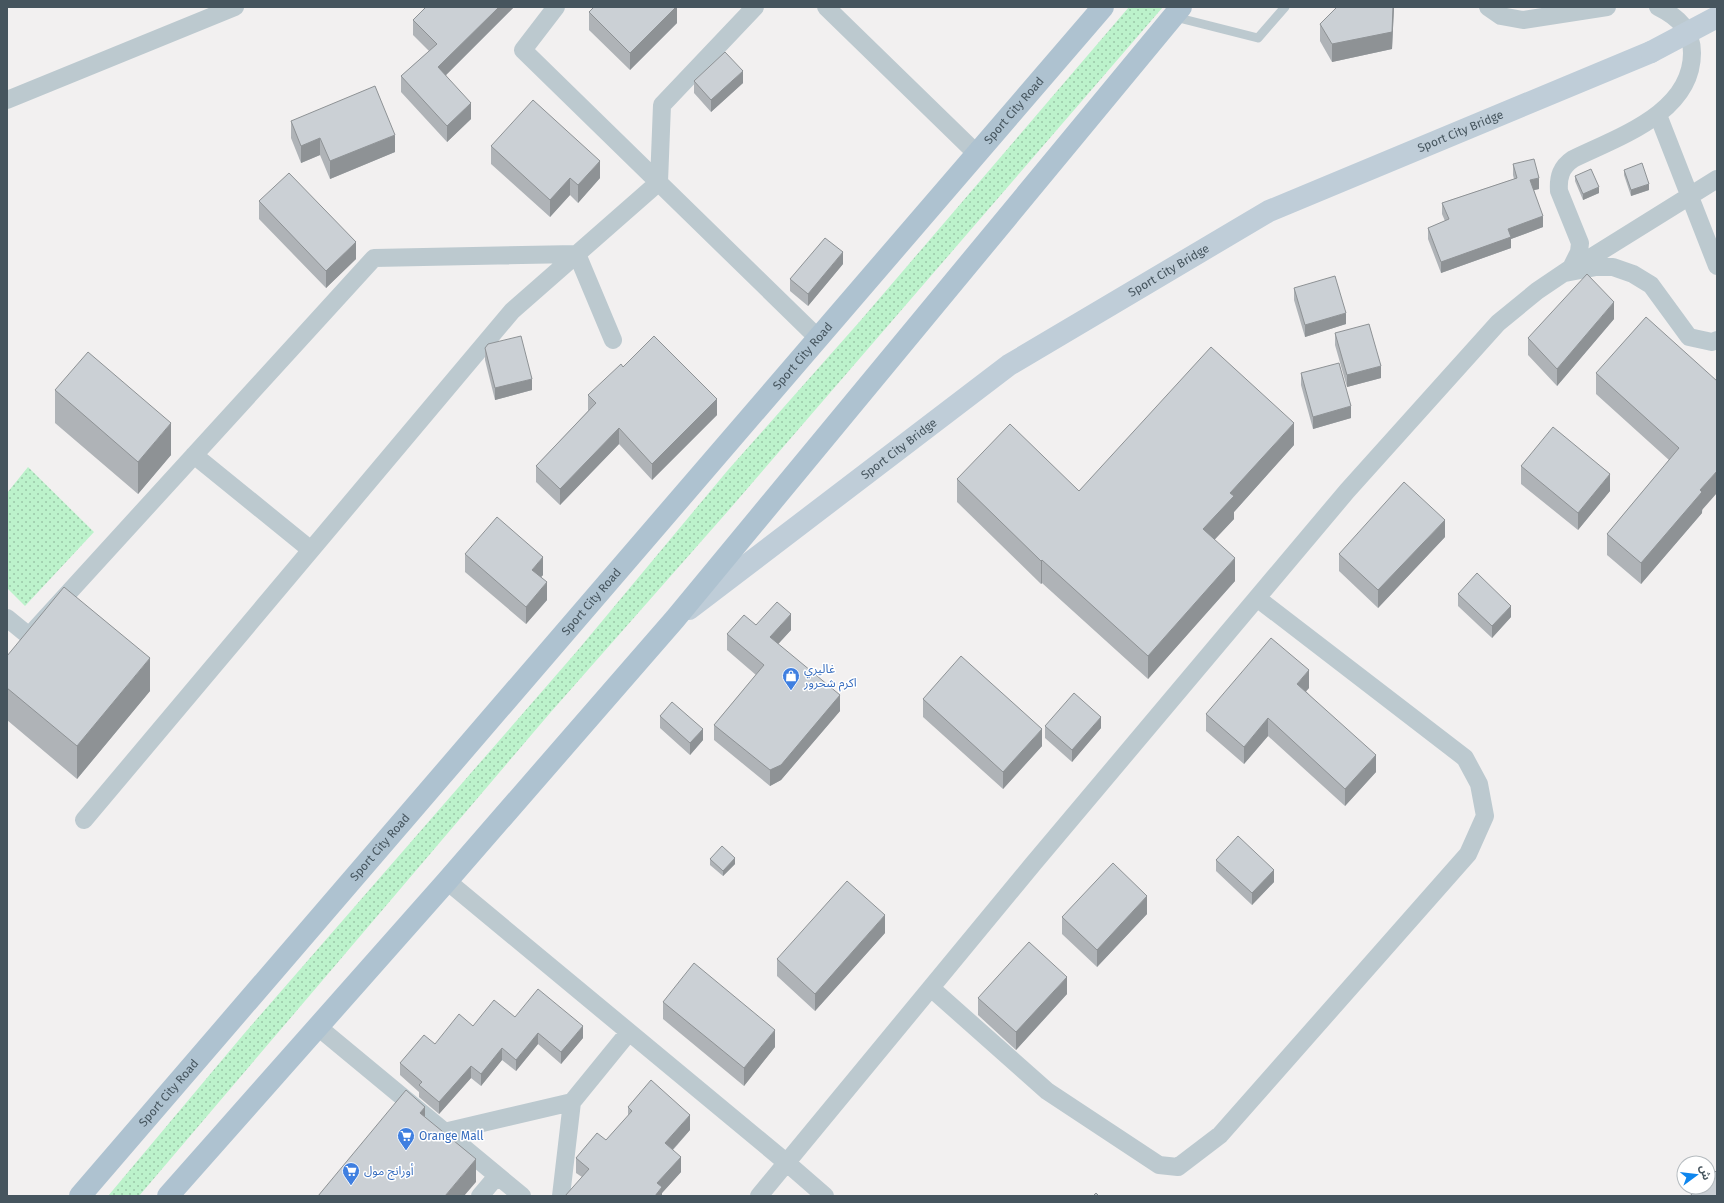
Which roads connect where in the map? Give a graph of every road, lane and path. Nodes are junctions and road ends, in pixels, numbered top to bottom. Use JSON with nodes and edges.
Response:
{"nodes":[{"id":1,"x":235,"y":7,"type":"edge"},
{"id":2,"x":556,"y":7,"type":"edge"},
{"id":3,"x":756,"y":7,"type":"edge"},
{"id":4,"x":826,"y":7,"type":"edge"},
{"id":5,"x":1103,"y":7,"type":"edge"},
{"id":6,"x":1285,"y":7,"type":"edge"},
{"id":7,"x":1488,"y":7,"type":"edge"},
{"id":8,"x":1607,"y":7,"type":"edge"},
{"id":9,"x":1658,"y":7,"type":"edge"},
{"id":10,"x":1177,"y":12,"type":"edge"},
{"id":11,"x":1717,"y":17,"type":"edge"},
{"id":12,"x":7,"y":100,"type":"edge"},
{"id":13,"x":1658,"y":115,"type":"junction"},
{"id":14,"x":977,"y":154,"type":"junction"},
{"id":15,"x":1717,"y":179,"type":"edge"},
{"id":16,"x":659,"y":182,"type":"junction"},
{"id":17,"x":1689,"y":195,"type":"junction"},
{"id":18,"x":578,"y":254,"type":"junction"},
{"id":19,"x":1717,"y":266,"type":"edge"},
{"id":20,"x":1565,"y":273,"type":"junction"},
{"id":21,"x":818,"y":338,"type":"junction"},
{"id":22,"x":613,"y":340,"type":"dead end"},
{"id":23,"x":1717,"y":340,"type":"edge"},
{"id":24,"x":194,"y":455,"type":"junction"},
{"id":25,"x":311,"y":550,"type":"junction"},
{"id":26,"x":1257,"y":598,"type":"junction"},
{"id":27,"x":7,"y":618,"type":"edge"},
{"id":28,"x":675,"y":619,"type":"junction"},
{"id":29,"x":84,"y":820,"type":"dead end"},
{"id":30,"x":447,"y":881,"type":"junction"},
{"id":31,"x":931,"y":988,"type":"junction"},
{"id":32,"x":318,"y":1027,"type":"junction"},
{"id":33,"x":630,"y":1032,"type":"junction"},
{"id":34,"x":572,"y":1102,"type":"junction"},
{"id":35,"x":444,"y":1132,"type":"junction"},
{"id":36,"x":787,"y":1163,"type":"junction"},
{"id":37,"x":497,"y":1176,"type":"junction"},
{"id":38,"x":80,"y":1196,"type":"edge"},
{"id":39,"x":168,"y":1196,"type":"edge"},
{"id":40,"x":480,"y":1196,"type":"edge"},
{"id":41,"x":522,"y":1196,"type":"edge"},
{"id":42,"x":561,"y":1196,"type":"edge"},
{"id":43,"x":759,"y":1196,"type":"edge"},
{"id":44,"x":825,"y":1196,"type":"edge"}],
"edges":[{"from":1,"to":12,"type":"street"},
{"from":2,"to":16,"type":"street"},
{"from":3,"to":16,"type":"street"},
{"from":4,"to":14,"type":"street"},
{"from":5,"to":14,"type":"main road","name":"Sport City Road"},
{"from":6,"to":10,"type":"lane"},
{"from":7,"to":8,"type":"street"},
{"from":9,"to":13,"type":"street"},
{"from":10,"to":28,"type":"main road"},
{"from":11,"to":28,"type":"main road","name":"Sport City Bridge","bridge":true},
{"from":13,"to":17,"type":"street"},
{"from":13,"to":20,"type":"street"},
{"from":14,"to":21,"type":"main road","name":"Sport City Road"},
{"from":15,"to":17,"type":"street"},
{"from":16,"to":18,"type":"street"},
{"from":16,"to":21,"type":"street"},
{"from":17,"to":19,"type":"street"},
{"from":17,"to":20,"type":"street"},
{"from":18,"to":22,"type":"street"},
{"from":18,"to":24,"type":"street"},
{"from":18,"to":25,"type":"street"},
{"from":20,"to":23,"type":"street"},
{"from":20,"to":26,"type":"street"},
{"from":21,"to":38,"type":"main road","name":"Sport City Road"},
{"from":24,"to":25,"type":"street"},
{"from":24,"to":27,"type":"street"},
{"from":25,"to":29,"type":"street"},
{"from":26,"to":31,"type":"street"},
{"from":26,"to":31,"type":"street"},
{"from":28,"to":30,"type":"main road"},
{"from":30,"to":32,"type":"main road"},
{"from":30,"to":33,"type":"street"},
{"from":31,"to":36,"type":"street"},
{"from":32,"to":35,"type":"street"},
{"from":32,"to":39,"type":"main road"},
{"from":33,"to":34,"type":"street"},
{"from":33,"to":36,"type":"street"},
{"from":34,"to":35,"type":"street"},
{"from":34,"to":42,"type":"street"},
{"from":35,"to":37,"type":"street"},
{"from":36,"to":43,"type":"street"},
{"from":36,"to":44,"type":"street"},
{"from":37,"to":40,"type":"street"},
{"from":37,"to":41,"type":"street"}]}
